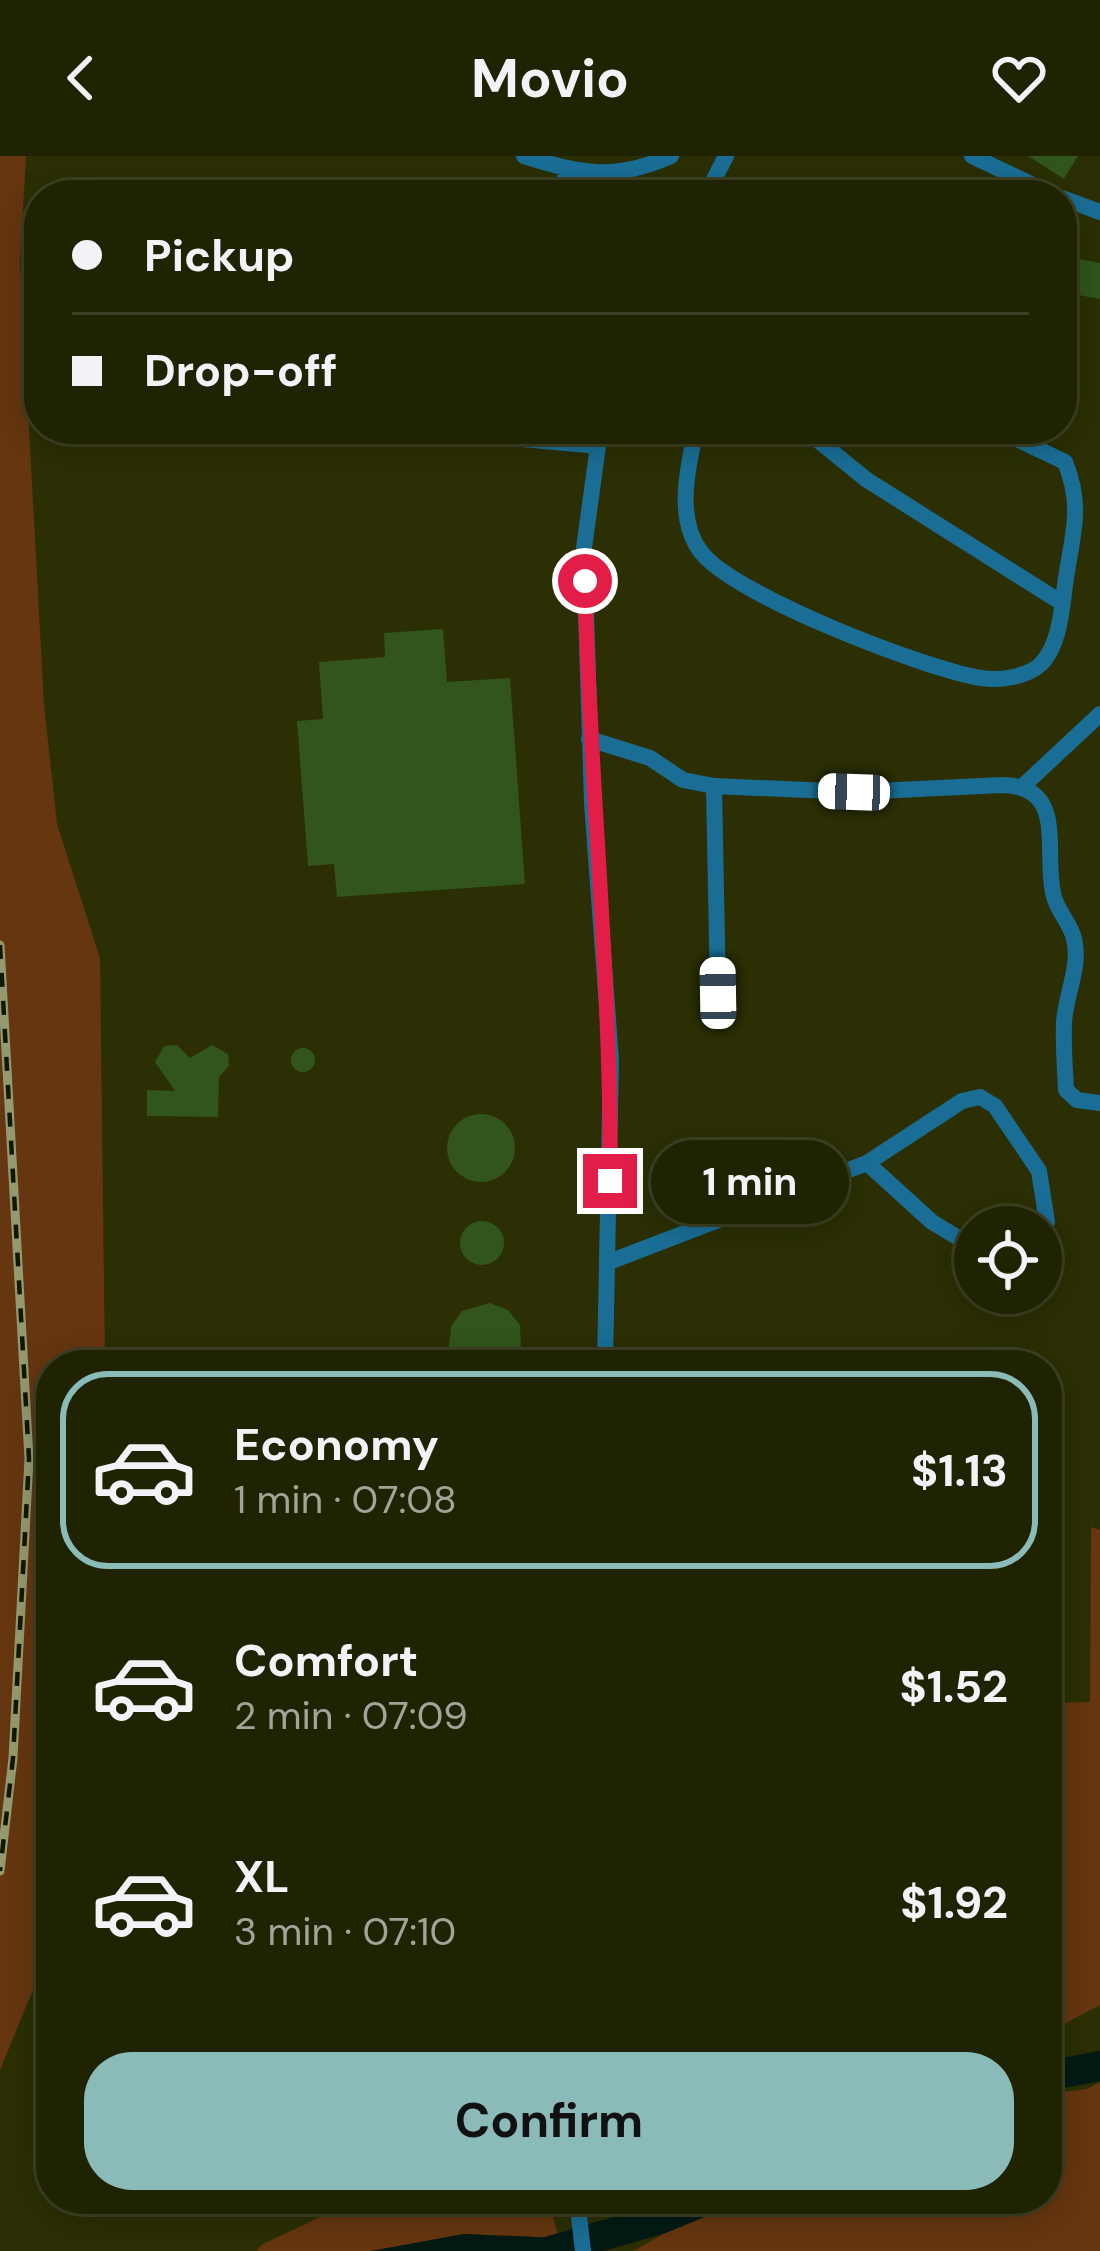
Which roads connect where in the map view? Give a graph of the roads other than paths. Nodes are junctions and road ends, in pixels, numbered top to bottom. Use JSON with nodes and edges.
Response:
{"nodes":[{"id":1,"x":524,"y":156,"type":"edge"},
{"id":2,"x":671,"y":156,"type":"edge"},
{"id":3,"x":973,"y":156,"type":"edge"},
{"id":4,"x":566,"y":170,"type":"junction"},
{"id":5,"x":564,"y":180,"type":"edge"},
{"id":6,"x":1023,"y":180,"type":"edge"},
{"id":7,"x":601,"y":444,"type":"edge"},
{"id":8,"x":693,"y":444,"type":"edge"},
{"id":9,"x":822,"y":444,"type":"edge"},
{"id":10,"x":1027,"y":444,"type":"edge"},
{"id":11,"x":1062,"y":603,"type":"junction"},
{"id":12,"x":1100,"y":713,"type":"edge"},
{"id":13,"x":590,"y":739,"type":"junction"},
{"id":14,"x":1023,"y":785,"type":"junction"},
{"id":15,"x":714,"y":786,"type":"junction"},
{"id":16,"x":718,"y":993,"type":"dead end"},
{"id":17,"x":1100,"y":1103,"type":"edge"},
{"id":18,"x":867,"y":1163,"type":"junction"},
{"id":19,"x":1044,"y":1206,"type":"edge"},
{"id":20,"x":954,"y":1235,"type":"edge"},
{"id":21,"x":610,"y":1262,"type":"junction"},
{"id":22,"x":606,"y":1350,"type":"edge"},
{"id":23,"x":579,"y":2214,"type":"edge"},
{"id":24,"x":583,"y":2251,"type":"edge"}],
"edges":[{"from":1,"to":4,"type":"street"},
{"from":2,"to":4,"type":"street"},
{"from":3,"to":6,"type":"street"},
{"from":4,"to":5,"type":"street"},
{"from":7,"to":13,"type":"street"},
{"from":8,"to":11,"type":"street"},
{"from":9,"to":11,"type":"street"},
{"from":10,"to":11,"type":"street"},
{"from":12,"to":14,"type":"street"},
{"from":13,"to":15,"type":"street"},
{"from":13,"to":21,"type":"street"},
{"from":14,"to":15,"type":"street"},
{"from":14,"to":17,"type":"street"},
{"from":15,"to":16,"type":"street"},
{"from":18,"to":19,"type":"street"},
{"from":18,"to":20,"type":"street"},
{"from":18,"to":21,"type":"street"},
{"from":21,"to":22,"type":"street"},
{"from":23,"to":24,"type":"street"}]}
